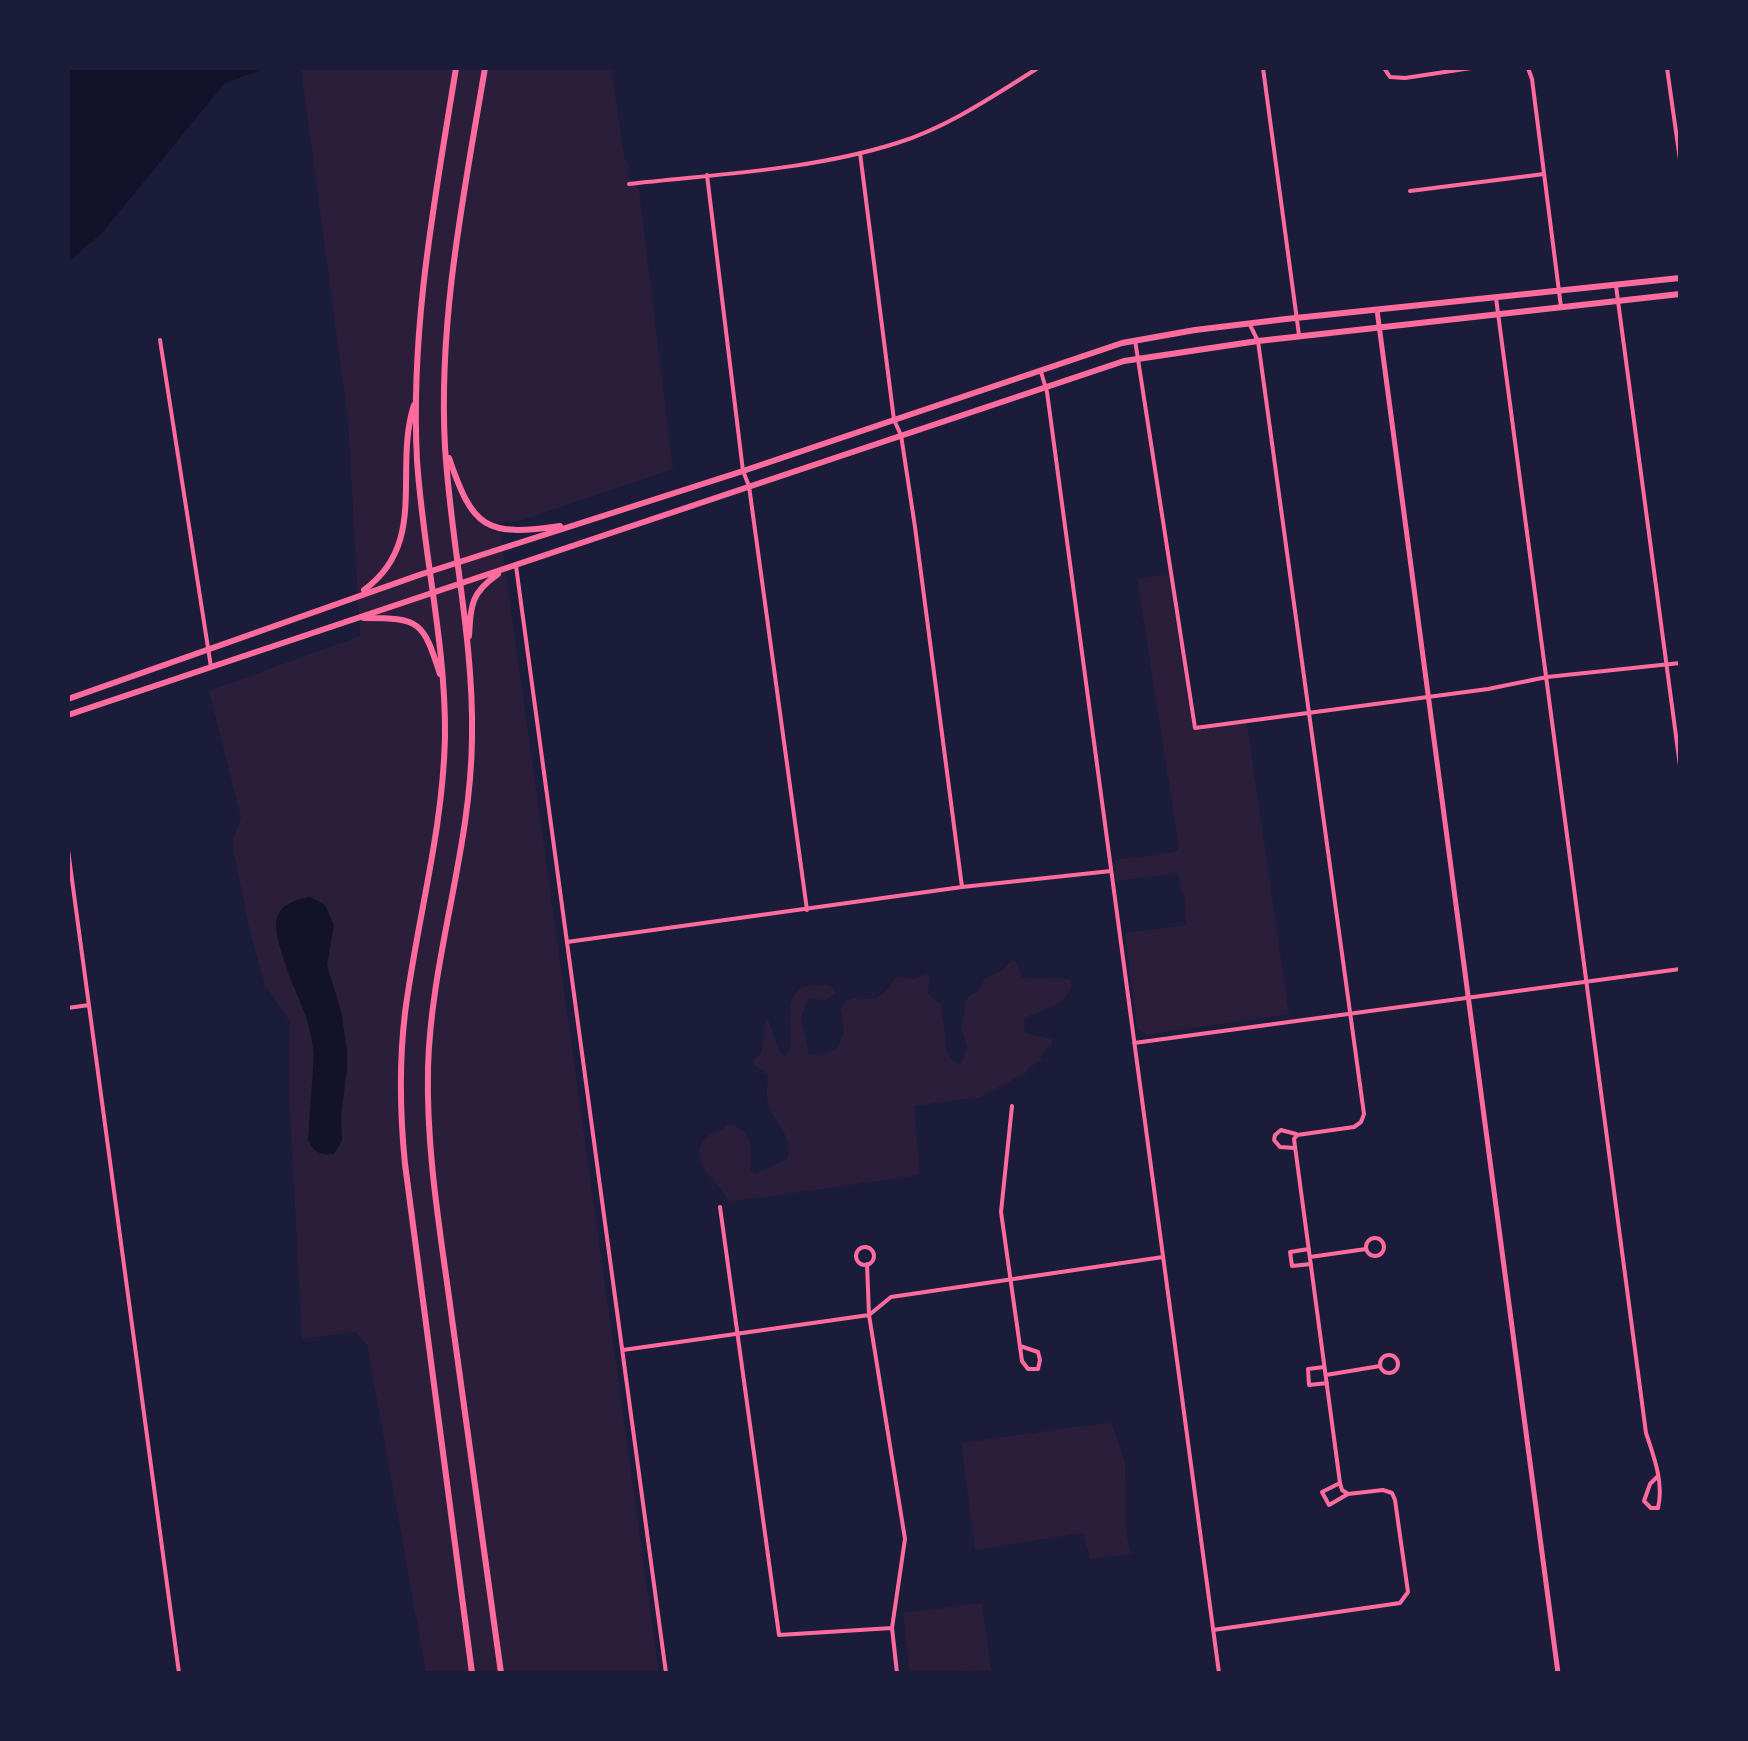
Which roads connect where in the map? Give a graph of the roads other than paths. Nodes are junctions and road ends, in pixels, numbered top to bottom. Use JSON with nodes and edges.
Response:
{"nodes":[{"id":1,"x":456,"y":68,"type":"edge"},
{"id":2,"x":485,"y":68,"type":"edge"},
{"id":3,"x":1038,"y":68,"type":"edge"},
{"id":4,"x":1263,"y":68,"type":"edge"},
{"id":5,"x":1384,"y":68,"type":"edge"},
{"id":6,"x":1471,"y":68,"type":"edge"},
{"id":7,"x":1528,"y":68,"type":"edge"},
{"id":8,"x":1667,"y":68,"type":"edge"},
{"id":9,"x":860,"y":153,"type":"junction"},
{"id":10,"x":1680,"y":160,"type":"edge"},
{"id":11,"x":1544,"y":174,"type":"junction"},
{"id":12,"x":707,"y":175,"type":"junction"},
{"id":13,"x":629,"y":184,"type":"dead end"},
{"id":14,"x":1410,"y":191,"type":"dead end"},
{"id":15,"x":1680,"y":278,"type":"edge"},
{"id":16,"x":1616,"y":286,"type":"junction"},
{"id":17,"x":1559,"y":292,"type":"junction"},
{"id":18,"x":1680,"y":294,"type":"edge"},
{"id":19,"x":1496,"y":298,"type":"junction"},
{"id":20,"x":1618,"y":301,"type":"junction"},
{"id":21,"x":1561,"y":309,"type":"junction"},
{"id":22,"x":1377,"y":310,"type":"junction"},
{"id":23,"x":1499,"y":316,"type":"junction"},
{"id":24,"x":1297,"y":318,"type":"junction"},
{"id":25,"x":1250,"y":325,"type":"junction"},
{"id":26,"x":1380,"y":329,"type":"junction"},
{"id":27,"x":1299,"y":337,"type":"junction"},
{"id":28,"x":160,"y":340,"type":"dead end"},
{"id":29,"x":1135,"y":340,"type":"junction"},
{"id":30,"x":1258,"y":341,"type":"junction"},
{"id":31,"x":1138,"y":358,"type":"junction"},
{"id":32,"x":1040,"y":371,"type":"junction"},
{"id":33,"x":1045,"y":386,"type":"junction"},
{"id":34,"x":417,"y":398,"type":"junction"},
{"id":35,"x":894,"y":420,"type":"junction"},
{"id":36,"x":901,"y":435,"type":"junction"},
{"id":37,"x":445,"y":447,"type":"junction"},
{"id":38,"x":743,"y":471,"type":"junction"},
{"id":39,"x":749,"y":486,"type":"junction"},
{"id":40,"x":575,"y":523,"type":"junction"},
{"id":41,"x":457,"y":563,"type":"junction"},
{"id":42,"x":516,"y":566,"type":"junction"},
{"id":43,"x":429,"y":571,"type":"junction"},
{"id":44,"x":500,"y":572,"type":"junction"},
{"id":45,"x":459,"y":582,"type":"junction"},
{"id":46,"x":432,"y":591,"type":"junction"},
{"id":47,"x":356,"y":596,"type":"junction"},
{"id":48,"x":357,"y":618,"type":"junction"},
{"id":49,"x":468,"y":647,"type":"junction"},
{"id":50,"x":207,"y":650,"type":"junction"},
{"id":51,"x":1680,"y":663,"type":"edge"},
{"id":52,"x":1667,"y":664,"type":"junction"},
{"id":53,"x":211,"y":667,"type":"junction"},
{"id":54,"x":1547,"y":677,"type":"junction"},
{"id":55,"x":443,"y":683,"type":"junction"},
{"id":56,"x":1428,"y":697,"type":"junction"},
{"id":57,"x":68,"y":699,"type":"edge"},
{"id":58,"x":1308,"y":711,"type":"junction"},
{"id":59,"x":68,"y":715,"type":"edge"},
{"id":60,"x":1680,"y":766,"type":"edge"},
{"id":61,"x":68,"y":850,"type":"edge"},
{"id":62,"x":1111,"y":871,"type":"junction"},
{"id":63,"x":962,"y":887,"type":"junction"},
{"id":64,"x":807,"y":910,"type":"junction"},
{"id":65,"x":567,"y":942,"type":"junction"},
{"id":66,"x":1680,"y":969,"type":"edge"},
{"id":67,"x":1587,"y":981,"type":"junction"},
{"id":68,"x":1467,"y":999,"type":"junction"},
{"id":69,"x":89,"y":1005,"type":"junction"},
{"id":70,"x":68,"y":1008,"type":"edge"},
{"id":71,"x":1351,"y":1015,"type":"junction"},
{"id":72,"x":1134,"y":1043,"type":"junction"},
{"id":73,"x":1012,"y":1106,"type":"dead end"},
{"id":74,"x":1297,"y":1135,"type":"junction"},
{"id":75,"x":1295,"y":1148,"type":"junction"},
{"id":76,"x":720,"y":1207,"type":"dead end"},
{"id":77,"x":1309,"y":1249,"type":"junction"},
{"id":78,"x":1366,"y":1249,"type":"junction"},
{"id":79,"x":1163,"y":1257,"type":"junction"},
{"id":80,"x":1311,"y":1260,"type":"junction"},
{"id":81,"x":867,"y":1264,"type":"junction"},
{"id":82,"x":1009,"y":1279,"type":"junction"},
{"id":83,"x":869,"y":1315,"type":"junction"},
{"id":84,"x":737,"y":1334,"type":"junction"},
{"id":85,"x":1020,"y":1346,"type":"junction"},
{"id":86,"x":623,"y":1350,"type":"junction"},
{"id":87,"x":1380,"y":1366,"type":"junction"},
{"id":88,"x":1324,"y":1367,"type":"junction"},
{"id":89,"x":1326,"y":1375,"type":"junction"},
{"id":90,"x":1327,"y":1383,"type":"junction"},
{"id":91,"x":1658,"y":1476,"type":"junction"},
{"id":92,"x":1340,"y":1483,"type":"junction"},
{"id":93,"x":1348,"y":1494,"type":"junction"},
{"id":94,"x":892,"y":1628,"type":"junction"},
{"id":95,"x":1213,"y":1630,"type":"junction"},
{"id":96,"x":179,"y":1673,"type":"edge"},
{"id":97,"x":472,"y":1673,"type":"edge"},
{"id":98,"x":501,"y":1673,"type":"edge"},
{"id":99,"x":666,"y":1673,"type":"edge"},
{"id":100,"x":897,"y":1673,"type":"edge"},
{"id":101,"x":1219,"y":1673,"type":"edge"},
{"id":102,"x":1558,"y":1673,"type":"edge"}],
"edges":[{"from":1,"to":34,"type":"main road"},
{"from":2,"to":37,"type":"main road"},
{"from":3,"to":9,"type":"street"},
{"from":4,"to":24,"type":"street"},
{"from":5,"to":6,"type":"street"},
{"from":7,"to":11,"type":"street"},
{"from":8,"to":10,"type":"street"},
{"from":9,"to":12,"type":"street"},
{"from":9,"to":35,"type":"street"},
{"from":11,"to":14,"type":"street"},
{"from":11,"to":17,"type":"street"},
{"from":12,"to":13,"type":"street"},
{"from":12,"to":38,"type":"street"},
{"from":15,"to":16,"type":"main road"},
{"from":16,"to":17,"type":"main road"},
{"from":16,"to":20,"type":"street"},
{"from":17,"to":19,"type":"main road"},
{"from":17,"to":21,"type":"street"},
{"from":18,"to":20,"type":"main road"},
{"from":19,"to":22,"type":"main road"},
{"from":19,"to":23,"type":"street"},
{"from":20,"to":21,"type":"main road"},
{"from":20,"to":52,"type":"street"},
{"from":21,"to":23,"type":"main road"},
{"from":22,"to":24,"type":"main road"},
{"from":22,"to":26,"type":"street"},
{"from":23,"to":26,"type":"main road"},
{"from":23,"to":54,"type":"street"},
{"from":24,"to":25,"type":"main road"},
{"from":24,"to":27,"type":"street"},
{"from":25,"to":29,"type":"main road"},
{"from":25,"to":30,"type":"street"},
{"from":26,"to":27,"type":"main road"},
{"from":26,"to":56,"type":"street"},
{"from":27,"to":30,"type":"main road"},
{"from":28,"to":50,"type":"street"},
{"from":29,"to":31,"type":"street"},
{"from":29,"to":32,"type":"main road"},
{"from":30,"to":31,"type":"main road"},
{"from":30,"to":58,"type":"street"},
{"from":31,"to":33,"type":"main road"},
{"from":31,"to":58,"type":"street"},
{"from":32,"to":33,"type":"street"},
{"from":32,"to":35,"type":"main road"},
{"from":33,"to":36,"type":"main road"},
{"from":33,"to":62,"type":"street"},
{"from":34,"to":43,"type":"main road"},
{"from":34,"to":47,"type":"main road"},
{"from":35,"to":36,"type":"street"},
{"from":35,"to":38,"type":"main road"},
{"from":36,"to":39,"type":"main road"},
{"from":36,"to":63,"type":"street"},
{"from":37,"to":40,"type":"main road"},
{"from":37,"to":41,"type":"main road"},
{"from":38,"to":39,"type":"street"},
{"from":38,"to":40,"type":"main road"},
{"from":39,"to":42,"type":"main road"},
{"from":39,"to":64,"type":"street"},
{"from":40,"to":41,"type":"main road"},
{"from":41,"to":43,"type":"main road"},
{"from":41,"to":45,"type":"main road"},
{"from":42,"to":44,"type":"main road"},
{"from":42,"to":65,"type":"street"},
{"from":43,"to":46,"type":"main road"},
{"from":43,"to":47,"type":"main road"},
{"from":44,"to":45,"type":"main road"},
{"from":44,"to":49,"type":"main road"},
{"from":45,"to":46,"type":"main road"},
{"from":45,"to":49,"type":"main road"},
{"from":46,"to":48,"type":"main road"},
{"from":46,"to":55,"type":"main road"},
{"from":47,"to":50,"type":"main road"},
{"from":48,"to":53,"type":"main road"},
{"from":48,"to":55,"type":"main road"},
{"from":49,"to":98,"type":"main road"},
{"from":50,"to":53,"type":"street"},
{"from":50,"to":57,"type":"main road"},
{"from":51,"to":52,"type":"street"},
{"from":52,"to":54,"type":"street"},
{"from":52,"to":60,"type":"street"},
{"from":53,"to":59,"type":"main road"},
{"from":54,"to":56,"type":"street"},
{"from":54,"to":67,"type":"street"},
{"from":55,"to":97,"type":"main road"},
{"from":56,"to":58,"type":"street"},
{"from":56,"to":68,"type":"street"},
{"from":58,"to":71,"type":"street"},
{"from":61,"to":69,"type":"street"},
{"from":62,"to":63,"type":"street"},
{"from":62,"to":72,"type":"street"},
{"from":63,"to":64,"type":"street"},
{"from":64,"to":65,"type":"street"},
{"from":65,"to":86,"type":"street"},
{"from":66,"to":67,"type":"street"},
{"from":67,"to":68,"type":"street"},
{"from":67,"to":91,"type":"street"},
{"from":68,"to":71,"type":"street"},
{"from":68,"to":102,"type":"street"},
{"from":69,"to":70,"type":"street"},
{"from":69,"to":96,"type":"street"},
{"from":71,"to":72,"type":"street"},
{"from":71,"to":74,"type":"street"},
{"from":72,"to":79,"type":"street"},
{"from":73,"to":82,"type":"street"},
{"from":74,"to":75,"type":"street"},
{"from":74,"to":75,"type":"street"},
{"from":75,"to":77,"type":"street"},
{"from":76,"to":84,"type":"street"},
{"from":77,"to":80,"type":"street"},
{"from":77,"to":80,"type":"street"},
{"from":78,"to":78,"type":"street"},
{"from":78,"to":80,"type":"street"},
{"from":79,"to":82,"type":"street"},
{"from":79,"to":95,"type":"street"},
{"from":80,"to":88,"type":"street"},
{"from":81,"to":81,"type":"street"},
{"from":81,"to":83,"type":"street"},
{"from":82,"to":83,"type":"street"},
{"from":82,"to":85,"type":"street"},
{"from":83,"to":84,"type":"street"},
{"from":83,"to":94,"type":"street"},
{"from":84,"to":86,"type":"street"},
{"from":84,"to":94,"type":"street"},
{"from":85,"to":85,"type":"street"},
{"from":86,"to":99,"type":"street"},
{"from":87,"to":87,"type":"street"},
{"from":87,"to":89,"type":"street"},
{"from":88,"to":89,"type":"street"},
{"from":88,"to":90,"type":"street"},
{"from":89,"to":90,"type":"street"},
{"from":90,"to":92,"type":"street"},
{"from":91,"to":91,"type":"street"},
{"from":92,"to":93,"type":"street"},
{"from":92,"to":93,"type":"street"},
{"from":93,"to":95,"type":"street"},
{"from":94,"to":100,"type":"street"},
{"from":95,"to":101,"type":"street"}]}
